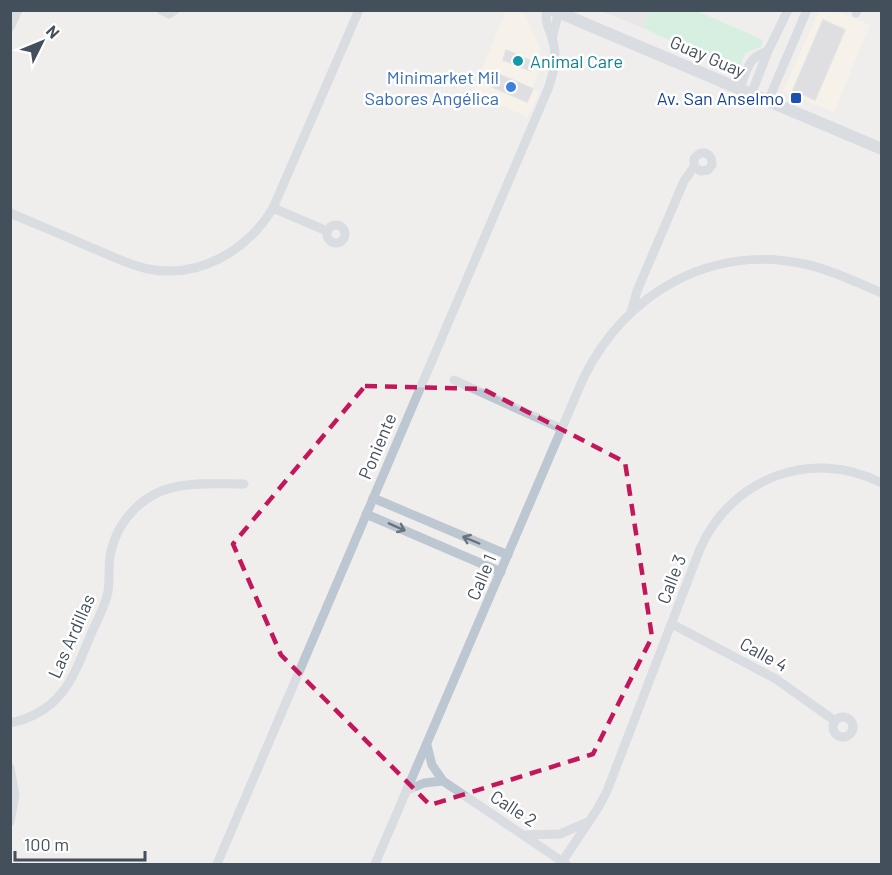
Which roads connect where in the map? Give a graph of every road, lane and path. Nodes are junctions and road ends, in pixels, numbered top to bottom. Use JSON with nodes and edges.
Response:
{"nodes":[{"id":1,"x":18,"y":10,"type":"edge"},
{"id":2,"x":176,"y":10,"type":"edge"},
{"id":3,"x":359,"y":10,"type":"edge"},
{"id":4,"x":789,"y":10,"type":"edge"},
{"id":5,"x":807,"y":10,"type":"edge"},
{"id":6,"x":161,"y":11,"type":"edge"},
{"id":7,"x":558,"y":11,"type":"edge"},
{"id":8,"x":10,"y":27,"type":"edge"},
{"id":9,"x":620,"y":34,"type":"junction"},
{"id":10,"x":768,"y":51,"type":"junction"},
{"id":11,"x":741,"y":82,"type":"junction"},
{"id":12,"x":754,"y":87,"type":"junction"},
{"id":13,"x":770,"y":98,"type":"junction"},
{"id":14,"x":814,"y":116,"type":"junction"},
{"id":15,"x":882,"y":140,"type":"edge"},
{"id":16,"x":882,"y":149,"type":"edge"},
{"id":17,"x":694,"y":166,"type":"dead end"},
{"id":18,"x":273,"y":208,"type":"junction"},
{"id":19,"x":10,"y":213,"type":"edge"},
{"id":20,"x":327,"y":231,"type":"dead end"},
{"id":21,"x":882,"y":293,"type":"edge"},
{"id":22,"x":631,"y":312,"type":"junction"},
{"id":23,"x":454,"y":380,"type":"dead end"},
{"id":24,"x":562,"y":429,"type":"junction"},
{"id":25,"x":882,"y":483,"type":"edge"},
{"id":26,"x":244,"y":484,"type":"dead end"},
{"id":27,"x":373,"y":498,"type":"junction"},
{"id":28,"x":366,"y":514,"type":"junction"},
{"id":29,"x":508,"y":555,"type":"junction"},
{"id":30,"x":501,"y":572,"type":"junction"},
{"id":31,"x":672,"y":624,"type":"junction"},
{"id":32,"x":835,"y":721,"type":"dead end"},
{"id":33,"x":10,"y":723,"type":"edge"},
{"id":34,"x":427,"y":745,"type":"junction"},
{"id":35,"x":10,"y":768,"type":"edge"},
{"id":36,"x":443,"y":781,"type":"junction"},
{"id":37,"x":408,"y":790,"type":"junction"},
{"id":38,"x":590,"y":821,"type":"junction"},
{"id":39,"x":10,"y":822,"type":"edge"},
{"id":40,"x":525,"y":835,"type":"junction"},
{"id":41,"x":564,"y":863,"type":"edge"},
{"id":42,"x":217,"y":864,"type":"edge"},
{"id":43,"x":375,"y":864,"type":"edge"}],
"edges":[{"from":1,"to":8,"type":"street"},
{"from":2,"to":6,"type":"street"},
{"from":3,"to":18,"type":"street"},
{"from":4,"to":10,"type":"street"},
{"from":5,"to":13,"type":"street"},
{"from":7,"to":9,"type":"street","name":"Guay Guay"},
{"from":7,"to":27,"type":"street","name":"Poniente"},
{"from":9,"to":11,"type":"street","name":"Guay Guay"},
{"from":9,"to":13,"type":"street","name":"Guay Guay"},
{"from":10,"to":11,"type":"street"},
{"from":10,"to":12,"type":"street"},
{"from":11,"to":12,"type":"street","name":"Guay Guay"},
{"from":12,"to":13,"type":"street","name":"Guay Guay"},
{"from":13,"to":14,"type":"street","name":"Guay Guay"},
{"from":14,"to":15,"type":"street","name":"Guay Guay"},
{"from":14,"to":16,"type":"street","name":"Guay Guay"},
{"from":17,"to":22,"type":"street","name":"Calle 1"},
{"from":18,"to":19,"type":"street"},
{"from":18,"to":20,"type":"street"},
{"from":21,"to":22,"type":"street","name":"Calle 1"},
{"from":22,"to":24,"type":"street","name":"Calle 1"},
{"from":23,"to":24,"type":"street"},
{"from":24,"to":29,"type":"street","name":"Calle 1"},
{"from":25,"to":31,"type":"street","name":"Calle 3"},
{"from":26,"to":33,"type":"street","name":"Las Ardillas"},
{"from":27,"to":28,"type":"street","name":"Poniente"},
{"from":29,"to":27,"type":"street","one_way":true},
{"from":28,"to":30,"type":"street","one_way":true},
{"from":28,"to":42,"type":"street","name":"Poniente"},
{"from":29,"to":30,"type":"street","name":"Calle 1"},
{"from":30,"to":34,"type":"street","name":"Calle 1"},
{"from":31,"to":32,"type":"street","name":"Calle 4"},
{"from":31,"to":38,"type":"street","name":"Calle 3"},
{"from":34,"to":36,"type":"street","name":"Calle 2"},
{"from":34,"to":37,"type":"street","name":"Calle 1"},
{"from":35,"to":39,"type":"street"},
{"from":36,"to":37,"type":"street"},
{"from":36,"to":40,"type":"street","name":"Calle 2"},
{"from":37,"to":43,"type":"street","name":"Calle 1"},
{"from":38,"to":40,"type":"street"},
{"from":38,"to":41,"type":"street","name":"Calle 3"},
{"from":40,"to":41,"type":"street","name":"Calle 2"}]}
